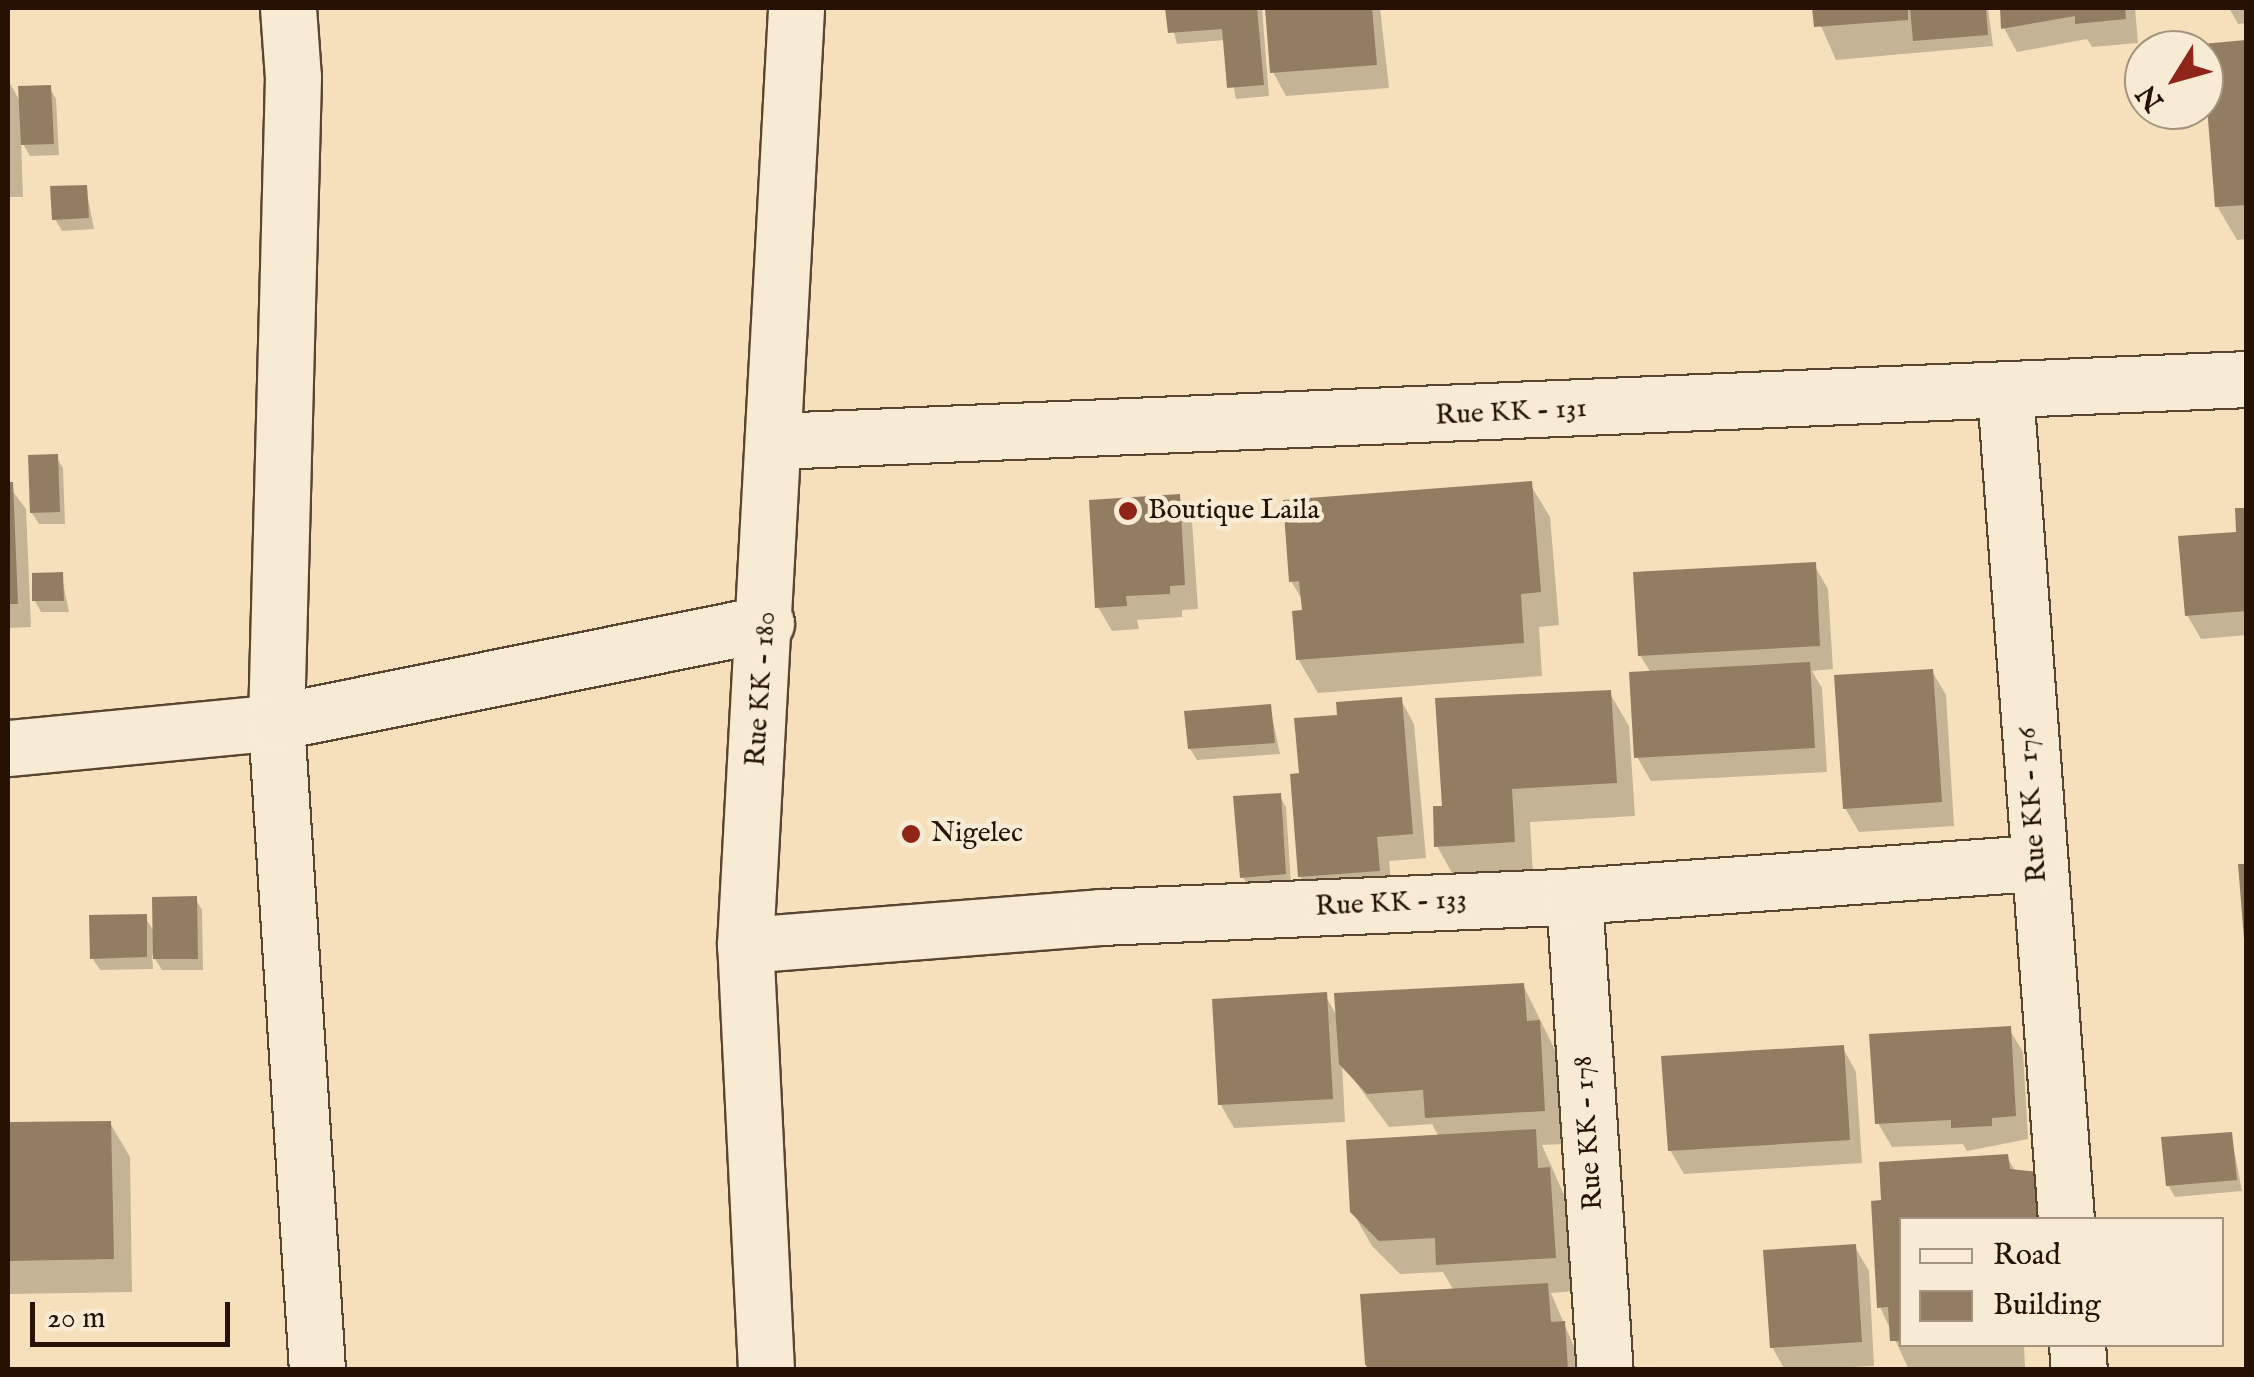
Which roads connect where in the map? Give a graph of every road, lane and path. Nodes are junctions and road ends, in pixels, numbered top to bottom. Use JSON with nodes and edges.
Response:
{"nodes":[{"id":1,"x":288,"y":8,"type":"edge"},
{"id":2,"x":796,"y":8,"type":"edge"},
{"id":3,"x":2246,"y":379,"type":"edge"},
{"id":4,"x":2006,"y":391,"type":"junction"},
{"id":5,"x":775,"y":441,"type":"junction"},
{"id":6,"x":766,"y":624,"type":"junction"},
{"id":7,"x":276,"y":722,"type":"junction"},
{"id":8,"x":8,"y":748,"type":"edge"},
{"id":9,"x":2037,"y":863,"type":"junction"},
{"id":10,"x":1574,"y":896,"type":"junction"},
{"id":11,"x":745,"y":946,"type":"junction"},
{"id":12,"x":2066,"y":1217,"type":"edge"},
{"id":13,"x":316,"y":1370,"type":"edge"},
{"id":14,"x":766,"y":1370,"type":"edge"},
{"id":15,"x":1605,"y":1370,"type":"edge"}],
"edges":[{"from":1,"to":7,"type":"street"},
{"from":2,"to":5,"type":"street","name":"Rue KK - 180"},
{"from":3,"to":4,"type":"street","name":"Rue KK - 131"},
{"from":4,"to":5,"type":"street","name":"Rue KK - 131"},
{"from":4,"to":9,"type":"street","name":"Rue KK - 176"},
{"from":5,"to":6,"type":"street","name":"Rue KK - 180"},
{"from":6,"to":7,"type":"street"},
{"from":6,"to":11,"type":"street","name":"Rue KK - 180"},
{"from":7,"to":8,"type":"street"},
{"from":7,"to":13,"type":"street"},
{"from":9,"to":10,"type":"street","name":"Rue KK - 133"},
{"from":9,"to":12,"type":"street","name":"Rue KK - 176"},
{"from":10,"to":11,"type":"street","name":"Rue KK - 133"},
{"from":10,"to":15,"type":"street","name":"Rue KK - 178"},
{"from":11,"to":14,"type":"street","name":"Rue KK - 180"}]}
